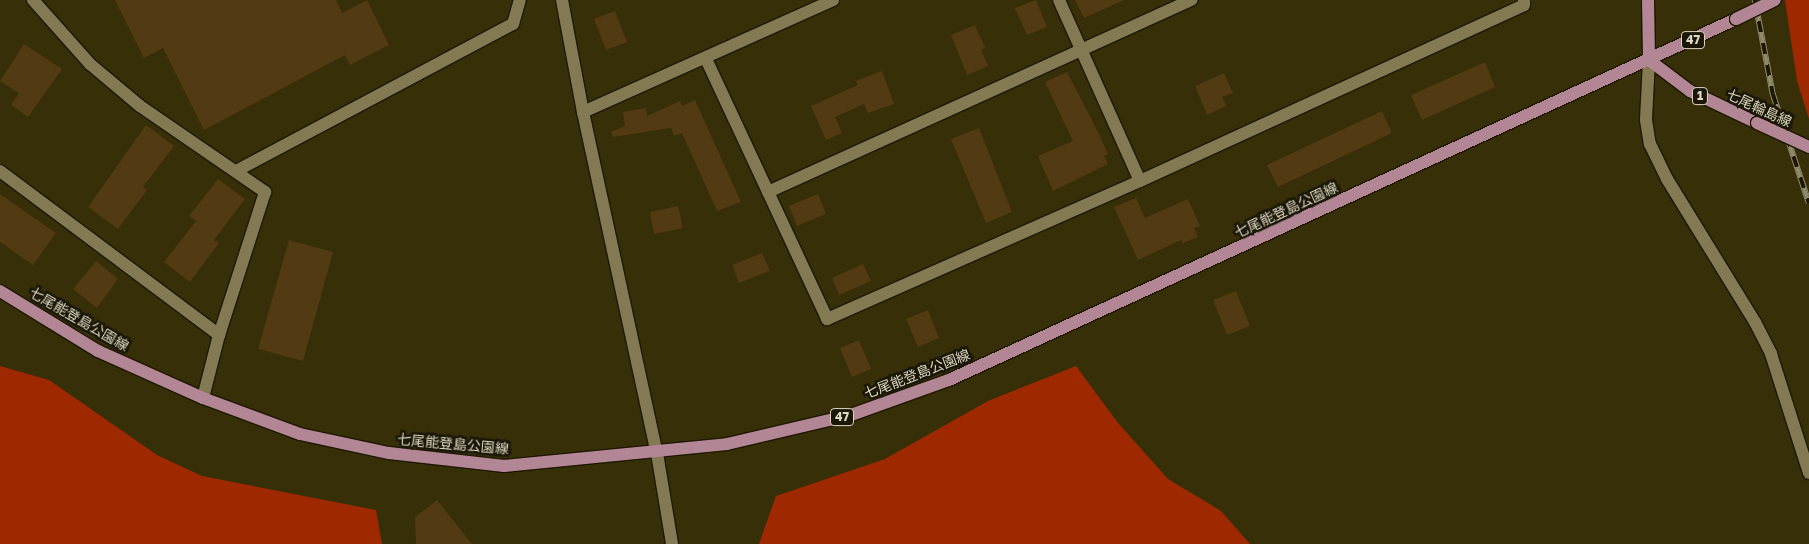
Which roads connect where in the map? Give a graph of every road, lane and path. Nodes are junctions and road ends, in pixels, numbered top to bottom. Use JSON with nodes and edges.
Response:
{"nodes":[{"id":1,"x":33,"y":0,"type":"edge"},
{"id":2,"x":520,"y":0,"type":"edge"},
{"id":3,"x":562,"y":0,"type":"edge"},
{"id":4,"x":834,"y":0,"type":"edge"},
{"id":5,"x":1059,"y":0,"type":"edge"},
{"id":6,"x":1192,"y":0,"type":"edge"},
{"id":7,"x":1524,"y":0,"type":"edge"},
{"id":8,"x":1648,"y":0,"type":"edge"},
{"id":9,"x":1776,"y":0,"type":"edge"},
{"id":10,"x":1082,"y":49,"type":"junction"},
{"id":11,"x":706,"y":59,"type":"junction"},
{"id":12,"x":1649,"y":60,"type":"junction"},
{"id":13,"x":583,"y":112,"type":"junction"},
{"id":14,"x":1809,"y":147,"type":"edge"},
{"id":15,"x":0,"y":171,"type":"edge"},
{"id":16,"x":236,"y":171,"type":"junction"},
{"id":17,"x":1140,"y":181,"type":"junction"},
{"id":18,"x":768,"y":192,"type":"junction"},
{"id":19,"x":0,"y":291,"type":"edge"},
{"id":20,"x":219,"y":335,"type":"junction"},
{"id":21,"x":203,"y":398,"type":"junction"},
{"id":22,"x":657,"y":453,"type":"junction"},
{"id":23,"x":1809,"y":473,"type":"edge"},
{"id":24,"x":672,"y":544,"type":"edge"}],
"edges":[{"from":1,"to":16,"type":"street"},
{"from":2,"to":16,"type":"street"},
{"from":3,"to":13,"type":"street"},
{"from":4,"to":11,"type":"street"},
{"from":5,"to":10,"type":"street"},
{"from":6,"to":10,"type":"street"},
{"from":7,"to":17,"type":"street"},
{"from":8,"to":12,"type":"main road"},
{"from":9,"to":12,"type":"main road","name":"七尾能登島公園線","number":"47","bridge":true},
{"from":10,"to":17,"type":"street"},
{"from":10,"to":18,"type":"street"},
{"from":11,"to":13,"type":"street"},
{"from":11,"to":18,"type":"street"},
{"from":12,"to":14,"type":"main road","name":"七尾輪島線","number":"1","bridge":true},
{"from":12,"to":22,"type":"main road","name":"七尾能登島公園線","number":"47"},
{"from":12,"to":23,"type":"street"},
{"from":13,"to":22,"type":"street"},
{"from":15,"to":20,"type":"street"},
{"from":16,"to":20,"type":"street"},
{"from":17,"to":18,"type":"street"},
{"from":19,"to":21,"type":"main road","name":"七尾能登島公園線","number":"47"},
{"from":20,"to":21,"type":"street"},
{"from":21,"to":22,"type":"main road","name":"七尾能登島公園線","number":"47"},
{"from":22,"to":24,"type":"street"}]}
